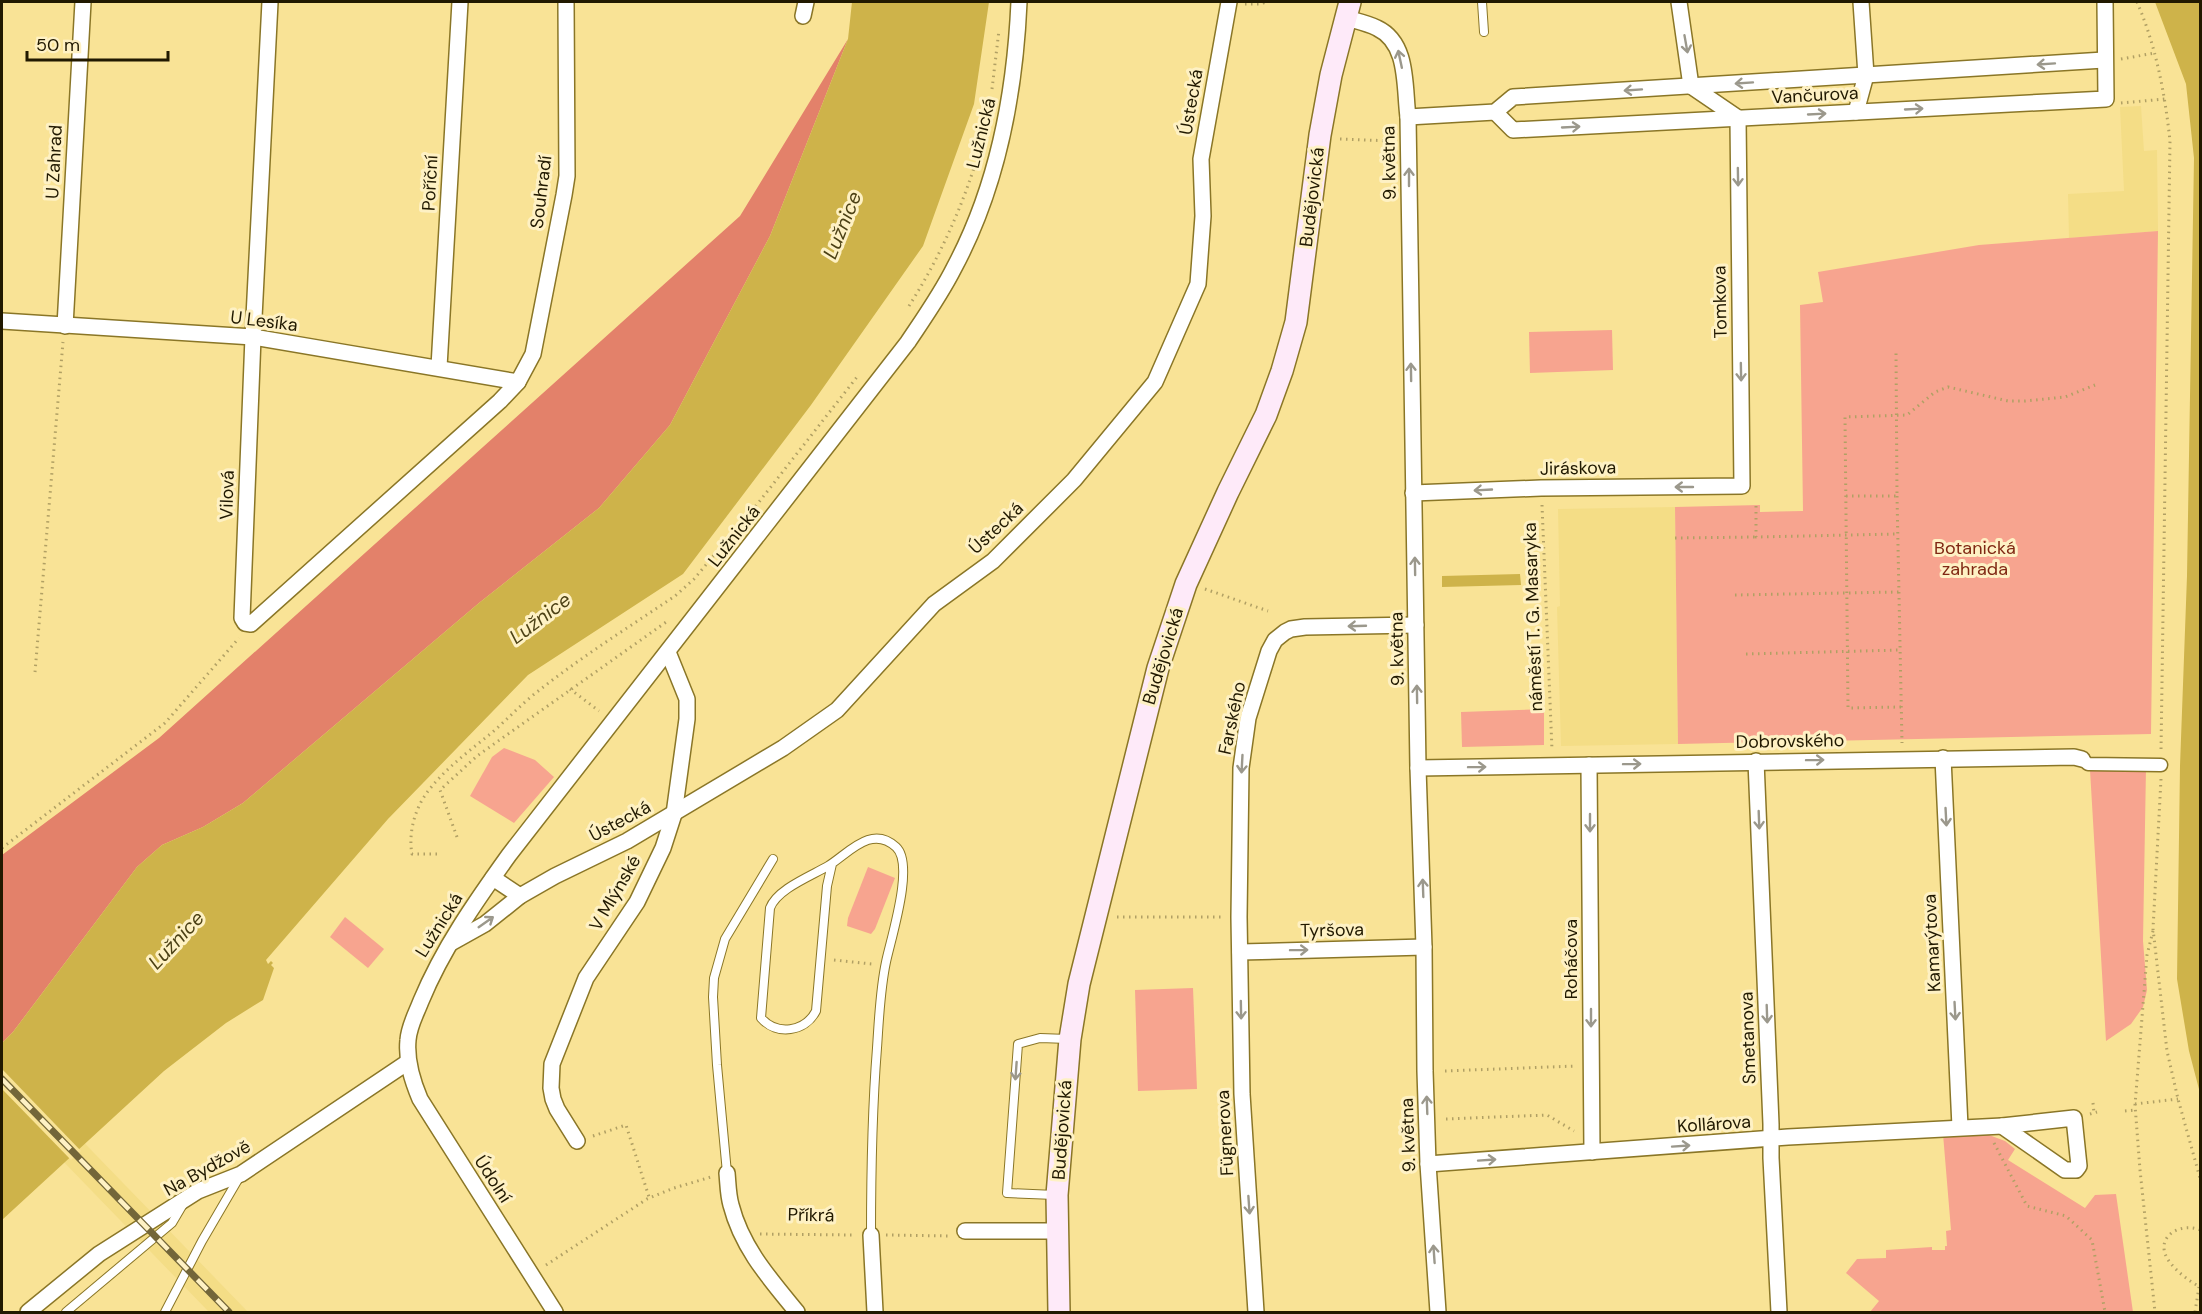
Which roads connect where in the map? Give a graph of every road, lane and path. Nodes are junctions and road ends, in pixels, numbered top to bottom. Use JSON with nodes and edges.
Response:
{"nodes":[{"id":1,"x":83,"y":2,"type":"edge"},
{"id":2,"x":270,"y":2,"type":"edge"},
{"id":3,"x":460,"y":2,"type":"edge"},
{"id":4,"x":566,"y":2,"type":"edge"},
{"id":5,"x":1019,"y":2,"type":"edge"},
{"id":6,"x":1229,"y":2,"type":"edge"},
{"id":7,"x":1482,"y":2,"type":"edge"},
{"id":8,"x":1679,"y":2,"type":"edge"},
{"id":9,"x":1861,"y":2,"type":"edge"},
{"id":10,"x":2105,"y":2,"type":"edge"},
{"id":11,"x":2137,"y":2,"type":"edge"},
{"id":12,"x":1348,"y":10,"type":"edge"},
{"id":13,"x":999,"y":24,"type":"dead end"},
{"id":14,"x":1484,"y":32,"type":"dead end"},
{"id":15,"x":2154,"y":53,"type":"junction"},
{"id":16,"x":2127,"y":58,"type":"dead end"},
{"id":17,"x":2104,"y":60,"type":"junction"},
{"id":18,"x":1866,"y":75,"type":"junction"},
{"id":19,"x":1691,"y":86,"type":"junction"},
{"id":20,"x":991,"y":98,"type":"dead end"},
{"id":21,"x":2106,"y":99,"type":"junction"},
{"id":22,"x":2165,"y":99,"type":"junction"},
{"id":23,"x":1495,"y":112,"type":"junction"},
{"id":24,"x":1856,"y":112,"type":"junction"},
{"id":25,"x":1408,"y":117,"type":"junction"},
{"id":26,"x":1738,"y":118,"type":"junction"},
{"id":27,"x":1345,"y":139,"type":"dead end"},
{"id":28,"x":1384,"y":140,"type":"dead end"},
{"id":29,"x":982,"y":142,"type":"dead end"},
{"id":30,"x":904,"y":315,"type":"dead end"},
{"id":31,"x":2,"y":321,"type":"edge"},
{"id":32,"x":65,"y":326,"type":"junction"},
{"id":33,"x":253,"y":337,"type":"junction"},
{"id":34,"x":1896,"y":351,"type":"dead end"},
{"id":35,"x":439,"y":367,"type":"junction"},
{"id":36,"x":863,"y":370,"type":"dead end"},
{"id":37,"x":518,"y":382,"type":"junction"},
{"id":38,"x":2095,"y":385,"type":"dead end"},
{"id":39,"x":1897,"y":417,"type":"junction"},
{"id":40,"x":1742,"y":486,"type":"joint"},
{"id":41,"x":1541,"y":488,"type":"junction"},
{"id":42,"x":1413,"y":493,"type":"junction"},
{"id":43,"x":1846,"y":496,"type":"junction"},
{"id":44,"x":1897,"y":496,"type":"junction"},
{"id":45,"x":1756,"y":506,"type":"dead end"},
{"id":46,"x":1898,"y":534,"type":"junction"},
{"id":47,"x":1845,"y":535,"type":"junction"},
{"id":48,"x":1756,"y":537,"type":"junction"},
{"id":49,"x":1675,"y":538,"type":"dead end"},
{"id":50,"x":1205,"y":589,"type":"dead end"},
{"id":51,"x":1846,"y":592,"type":"junction"},
{"id":52,"x":1899,"y":592,"type":"junction"},
{"id":53,"x":1735,"y":595,"type":"dead end"},
{"id":54,"x":1268,"y":611,"type":"dead end"},
{"id":55,"x":671,"y":619,"type":"dead end"},
{"id":56,"x":251,"y":624,"type":"junction"},
{"id":57,"x":1416,"y":625,"type":"junction"},
{"id":58,"x":1900,"y":650,"type":"junction"},
{"id":59,"x":1847,"y":651,"type":"junction"},
{"id":60,"x":668,"y":652,"type":"junction"},
{"id":61,"x":1746,"y":654,"type":"dead end"},
{"id":62,"x":35,"y":672,"type":"dead end"},
{"id":63,"x":570,"y":689,"type":"junction"},
{"id":64,"x":1901,"y":707,"type":"junction"},
{"id":65,"x":599,"y":711,"type":"dead end"},
{"id":66,"x":1552,"y":745,"type":"dead end"},
{"id":67,"x":1902,"y":758,"type":"junction"},
{"id":68,"x":1943,"y":758,"type":"junction"},
{"id":69,"x":2082,"y":759,"type":"joint"},
{"id":70,"x":1756,"y":761,"type":"junction"},
{"id":71,"x":1589,"y":765,"type":"junction"},
{"id":72,"x":2161,"y":765,"type":"junction"},
{"id":73,"x":1418,"y":768,"type":"junction"},
{"id":74,"x":674,"y":814,"type":"junction"},
{"id":75,"x":457,"y":837,"type":"dead end"},
{"id":76,"x":2,"y":848,"type":"edge"},
{"id":77,"x":437,"y":854,"type":"dead end"},
{"id":78,"x":773,"y":859,"type":"dead end"},
{"id":79,"x":832,"y":864,"type":"junction"},
{"id":80,"x":493,"y":878,"type":"junction"},
{"id":81,"x":520,"y":896,"type":"junction"},
{"id":82,"x":1117,"y":917,"type":"dead end"},
{"id":83,"x":1225,"y":917,"type":"dead end"},
{"id":84,"x":2153,"y":929,"type":"junction"},
{"id":85,"x":450,"y":944,"type":"junction"},
{"id":86,"x":1424,"y":947,"type":"junction"},
{"id":87,"x":1240,"y":951,"type":"junction"},
{"id":88,"x":821,"y":958,"type":"junction"},
{"id":89,"x":885,"y":966,"type":"junction"},
{"id":90,"x":1070,"y":1039,"type":"junction"},
{"id":91,"x":408,"y":1062,"type":"junction"},
{"id":92,"x":1571,"y":1066,"type":"dead end"},
{"id":93,"x":1446,"y":1071,"type":"dead end"},
{"id":94,"x":2178,"y":1099,"type":"junction"},
{"id":95,"x":2093,"y":1103,"type":"dead end"},
{"id":96,"x":2135,"y":1105,"type":"junction"},
{"id":97,"x":2135,"y":1110,"type":"junction"},
{"id":98,"x":2125,"y":1111,"type":"dead end"},
{"id":99,"x":2094,"y":1113,"type":"dead end"},
{"id":100,"x":1446,"y":1119,"type":"dead end"},
{"id":101,"x":1985,"y":1126,"type":"junction"},
{"id":102,"x":2002,"y":1126,"type":"junction"},
{"id":103,"x":1960,"y":1127,"type":"junction"},
{"id":104,"x":1573,"y":1131,"type":"dead end"},
{"id":105,"x":1771,"y":1139,"type":"junction"},
{"id":106,"x":577,"y":1141,"type":"joint"},
{"id":107,"x":1592,"y":1152,"type":"junction"},
{"id":108,"x":1428,"y":1164,"type":"junction"},
{"id":109,"x":241,"y":1174,"type":"junction"},
{"id":110,"x":722,"y":1174,"type":"junction"},
{"id":111,"x":2200,"y":1178,"type":"edge"},
{"id":112,"x":1057,"y":1195,"type":"junction"},
{"id":113,"x":649,"y":1198,"type":"junction"},
{"id":114,"x":186,"y":1200,"type":"junction"},
{"id":115,"x":2200,"y":1230,"type":"edge"},
{"id":116,"x":1057,"y":1231,"type":"junction"},
{"id":117,"x":961,"y":1233,"type":"joint"},
{"id":118,"x":764,"y":1234,"type":"dead end"},
{"id":119,"x":864,"y":1235,"type":"junction"},
{"id":120,"x":892,"y":1235,"type":"dead end"},
{"id":121,"x":542,"y":1268,"type":"dead end"},
{"id":122,"x":2200,"y":1287,"type":"edge"},
{"id":123,"x":27,"y":1312,"type":"edge"},
{"id":124,"x":66,"y":1312,"type":"edge"},
{"id":125,"x":165,"y":1312,"type":"edge"},
{"id":126,"x":555,"y":1312,"type":"edge"},
{"id":127,"x":798,"y":1312,"type":"edge"},
{"id":128,"x":875,"y":1312,"type":"edge"},
{"id":129,"x":1059,"y":1312,"type":"edge"},
{"id":130,"x":1256,"y":1312,"type":"edge"},
{"id":131,"x":1438,"y":1312,"type":"edge"},
{"id":132,"x":1779,"y":1312,"type":"edge"},
{"id":133,"x":2105,"y":1312,"type":"edge"},
{"id":134,"x":2155,"y":1312,"type":"edge"},
{"id":135,"x":2194,"y":1312,"type":"edge"}],
"edges":[{"from":1,"to":32,"type":"street","name":"U Zahrad"},
{"from":2,"to":33,"type":"street","name":"Vilová"},
{"from":3,"to":35,"type":"street","name":"Poříční"},
{"from":4,"to":37,"type":"street","name":"Souhradí"},
{"from":5,"to":60,"type":"street","name":"Lužnická"},
{"from":6,"to":74,"type":"street","name":"Ústecká"},
{"from":7,"to":14,"type":"lane"},
{"from":8,"to":19,"type":"street","one_way":true},
{"from":9,"to":18,"type":"street"},
{"from":10,"to":17,"type":"street"},
{"from":11,"to":15,"type":"path"},
{"from":25,"to":12,"type":"street","name":"9. května","one_way":true},
{"from":12,"to":90,"type":"main road","name":"Budějovická"},
{"from":13,"to":20,"type":"path"},
{"from":15,"to":16,"type":"path"},
{"from":15,"to":22,"type":"path"},
{"from":17,"to":18,"type":"street","name":"Vančurova","one_way":true},
{"from":17,"to":21,"type":"street"},
{"from":18,"to":19,"type":"street","name":"Vančurova","one_way":true},
{"from":18,"to":24,"type":"street"},
{"from":19,"to":23,"type":"street","name":"Vančurova","one_way":true},
{"from":19,"to":26,"type":"street"},
{"from":21,"to":22,"type":"path"},
{"from":24,"to":21,"type":"street","name":"Vančurova","one_way":true},
{"from":22,"to":72,"type":"path"},
{"from":23,"to":25,"type":"street","name":"Vančurova"},
{"from":23,"to":26,"type":"street","name":"Vančurova","one_way":true},
{"from":26,"to":24,"type":"street","name":"Vančurova","one_way":true},
{"from":42,"to":25,"type":"street","name":"9. května","one_way":true},
{"from":26,"to":40,"type":"street","name":"Tomkova","one_way":true},
{"from":27,"to":28,"type":"path"},
{"from":29,"to":30,"type":"path"},
{"from":31,"to":32,"type":"street","name":"U Lesíka"},
{"from":32,"to":33,"type":"street","name":"U Lesíka"},
{"from":32,"to":62,"type":"path"},
{"from":33,"to":35,"type":"street","name":"U Lesíka"},
{"from":33,"to":56,"type":"street","name":"Vilová"},
{"from":34,"to":39,"type":"path"},
{"from":35,"to":37,"type":"street","name":"U Lesíka"},
{"from":36,"to":77,"type":"path"},
{"from":37,"to":56,"type":"street"},
{"from":38,"to":39,"type":"path"},
{"from":39,"to":43,"type":"path"},
{"from":39,"to":44,"type":"path"},
{"from":40,"to":41,"type":"street","name":"Jiráskova","one_way":true},
{"from":41,"to":42,"type":"street","name":"Jiráskova","one_way":true},
{"from":41,"to":66,"type":"path","name":"náměstí T. G. Masaryka"},
{"from":57,"to":42,"type":"street","name":"9. května","one_way":true},
{"from":43,"to":44,"type":"path"},
{"from":43,"to":47,"type":"path"},
{"from":44,"to":46,"type":"path"},
{"from":45,"to":48,"type":"path"},
{"from":46,"to":47,"type":"path"},
{"from":46,"to":52,"type":"path"},
{"from":47,"to":48,"type":"path"},
{"from":47,"to":51,"type":"path"},
{"from":48,"to":49,"type":"path"},
{"from":50,"to":54,"type":"path"},
{"from":51,"to":52,"type":"path"},
{"from":51,"to":53,"type":"path"},
{"from":51,"to":59,"type":"path"},
{"from":52,"to":58,"type":"path"},
{"from":55,"to":63,"type":"path"},
{"from":56,"to":76,"type":"path"},
{"from":73,"to":57,"type":"street","name":"9. května","one_way":true},
{"from":57,"to":87,"type":"street","name":"Farského","one_way":true},
{"from":58,"to":59,"type":"path"},
{"from":58,"to":64,"type":"path"},
{"from":59,"to":61,"type":"path"},
{"from":59,"to":64,"type":"path"},
{"from":60,"to":74,"type":"street","name":"V Mlýnské"},
{"from":60,"to":80,"type":"street","name":"Lužnická"},
{"from":63,"to":65,"type":"path"},
{"from":63,"to":75,"type":"path"},
{"from":64,"to":67,"type":"path"},
{"from":67,"to":68,"type":"street","name":"Dobrovského"},
{"from":70,"to":67,"type":"street","name":"Dobrovského","one_way":true},
{"from":68,"to":69,"type":"street","name":"Dobrovského"},
{"from":68,"to":103,"type":"street","name":"Kamarýtova","one_way":true},
{"from":69,"to":72,"type":"street","name":"Dobrovského"},
{"from":71,"to":70,"type":"street","name":"Dobrovského","one_way":true},
{"from":70,"to":105,"type":"street","name":"Smetanova","one_way":true},
{"from":73,"to":71,"type":"street","name":"Dobrovského","one_way":true},
{"from":71,"to":107,"type":"street","name":"Roháčova","one_way":true},
{"from":72,"to":84,"type":"path"},
{"from":86,"to":73,"type":"street","name":"9. května","one_way":true},
{"from":74,"to":81,"type":"street","name":"Ústecká"},
{"from":74,"to":106,"type":"street","name":"V Mlýnské"},
{"from":78,"to":110,"type":"lane"},
{"from":79,"to":88,"type":"lane"},
{"from":79,"to":88,"type":"lane"},
{"from":79,"to":89,"type":"lane"},
{"from":80,"to":81,"type":"street"},
{"from":80,"to":85,"type":"street","name":"Lužnická"},
{"from":85,"to":81,"type":"street","name":"Ústecká","one_way":true},
{"from":82,"to":83,"type":"path"},
{"from":84,"to":94,"type":"path"},
{"from":84,"to":96,"type":"path"},
{"from":85,"to":91,"type":"street","name":"Lužnická"},
{"from":87,"to":86,"type":"street","name":"Tyršova","one_way":true},
{"from":108,"to":86,"type":"street","name":"9. května","one_way":true},
{"from":87,"to":130,"type":"street","name":"Fügnerova","one_way":true},
{"from":88,"to":89,"type":"path"},
{"from":89,"to":119,"type":"lane"},
{"from":90,"to":112,"type":"main road","name":"Budějovická"},
{"from":90,"to":112,"type":"lane","one_way":true},
{"from":91,"to":109,"type":"street","name":"Na Bydžově"},
{"from":91,"to":126,"type":"street","name":"Údolní"},
{"from":92,"to":93,"type":"path"},
{"from":94,"to":96,"type":"path"},
{"from":94,"to":111,"type":"path"},
{"from":95,"to":99,"type":"path"},
{"from":96,"to":97,"type":"path"},
{"from":97,"to":98,"type":"path"},
{"from":97,"to":134,"type":"path"},
{"from":100,"to":104,"type":"path"},
{"from":101,"to":102,"type":"street","name":"Kollárova"},
{"from":101,"to":103,"type":"street","name":"Kollárova"},
{"from":101,"to":133,"type":"path"},
{"from":102,"to":102,"type":"street","name":"Kollárova"},
{"from":103,"to":105,"type":"street","name":"Kollárova"},
{"from":107,"to":105,"type":"street","name":"Kollárova","one_way":true},
{"from":105,"to":132,"type":"street","name":"Smetanova"},
{"from":106,"to":113,"type":"path"},
{"from":108,"to":107,"type":"street","name":"Kollárova","one_way":true},
{"from":131,"to":108,"type":"street","name":"9. května","one_way":true},
{"from":109,"to":114,"type":"street","name":"Na Bydžově"},
{"from":109,"to":125,"type":"lane"},
{"from":110,"to":113,"type":"path"},
{"from":110,"to":127,"type":"street"},
{"from":112,"to":116,"type":"main road","name":"Budějovická"},
{"from":113,"to":121,"type":"path"},
{"from":114,"to":123,"type":"street","name":"Na Bydžově"},
{"from":114,"to":124,"type":"lane"},
{"from":115,"to":122,"type":"path"},
{"from":116,"to":117,"type":"street"},
{"from":116,"to":129,"type":"main road","name":"Budějovická"},
{"from":117,"to":120,"type":"path"},
{"from":118,"to":119,"type":"path","name":"Příkrá"},
{"from":119,"to":128,"type":"street"},
{"from":122,"to":135,"type":"path"}]}
